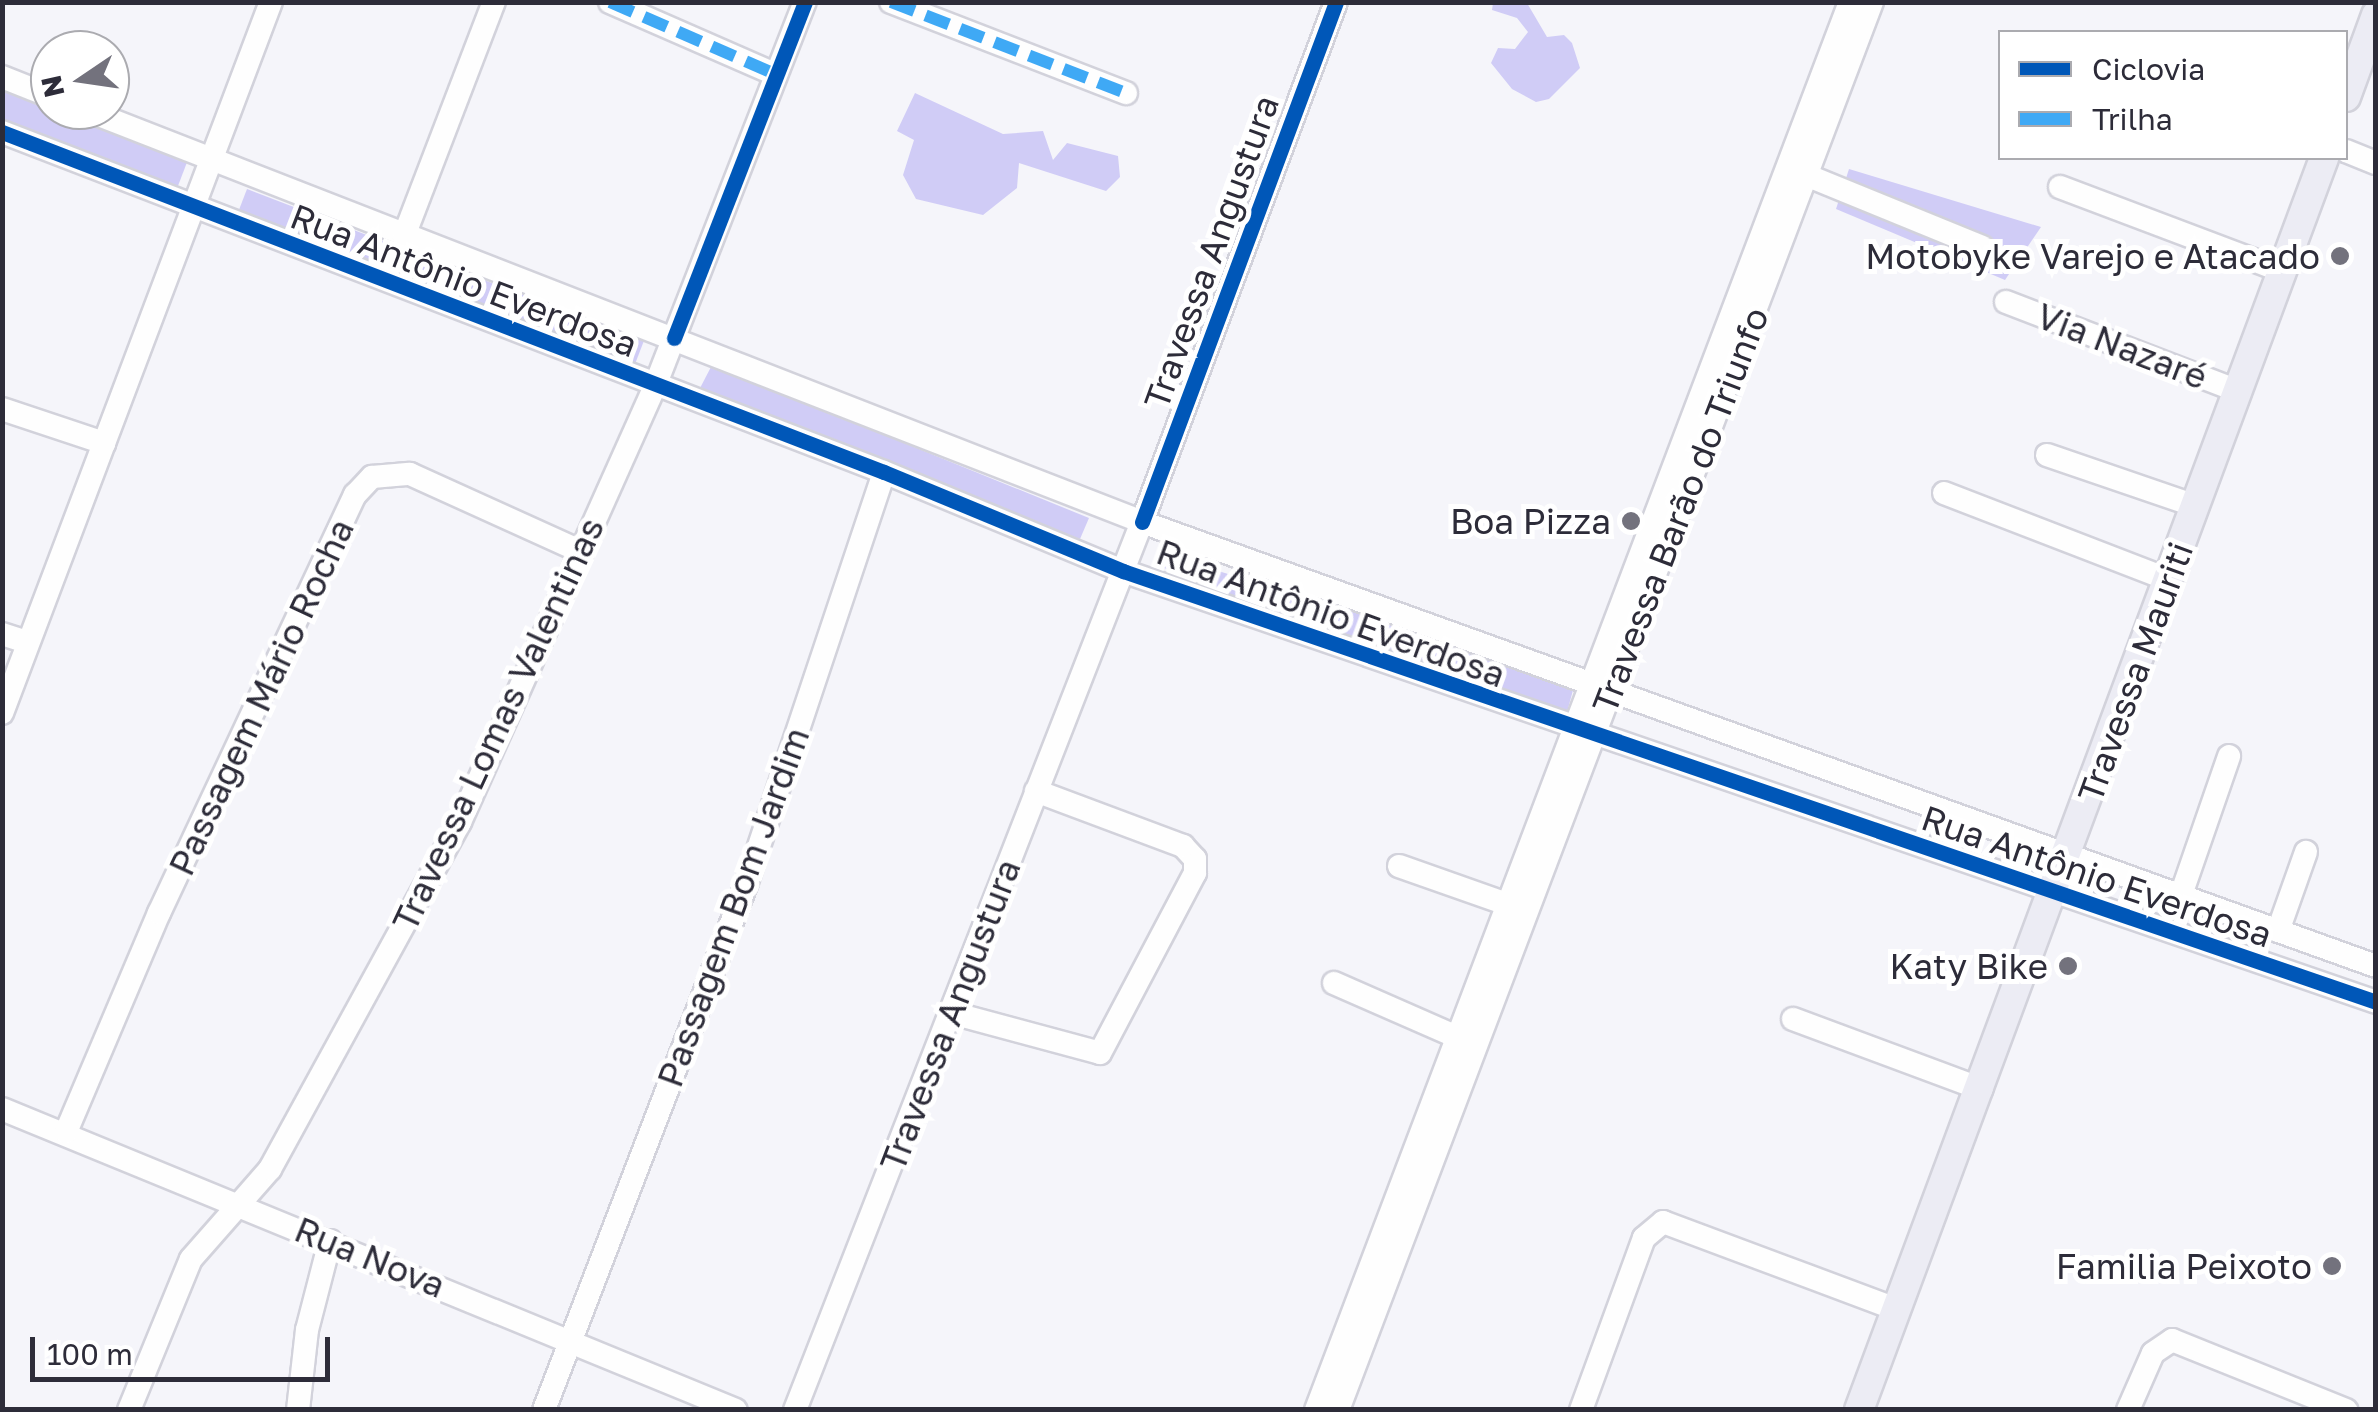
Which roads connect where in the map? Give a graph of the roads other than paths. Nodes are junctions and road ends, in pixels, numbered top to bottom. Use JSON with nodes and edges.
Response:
{"nodes":[{"id":1,"x":271,"y":2,"type":"edge"},
{"id":2,"x":494,"y":2,"type":"edge"},
{"id":3,"x":610,"y":2,"type":"edge"},
{"id":4,"x":805,"y":2,"type":"edge"},
{"id":5,"x":891,"y":2,"type":"edge"},
{"id":6,"x":1336,"y":2,"type":"edge"},
{"id":7,"x":1850,"y":2,"type":"edge"},
{"id":8,"x":1872,"y":2,"type":"edge"},
{"id":9,"x":2376,"y":16,"type":"edge"},
{"id":10,"x":775,"y":74,"type":"junction"},
{"id":11,"x":2,"y":77,"type":"edge"},
{"id":12,"x":30,"y":88,"type":"edge"},
{"id":13,"x":1126,"y":92,"type":"dead end"},
{"id":14,"x":2348,"y":92,"type":"edge"},
{"id":15,"x":130,"y":127,"type":"edge"},
{"id":16,"x":2,"y":132,"type":"edge"},
{"id":17,"x":2348,"y":152,"type":"edge"},
{"id":18,"x":209,"y":158,"type":"junction"},
{"id":19,"x":2323,"y":160,"type":"edge"},
{"id":20,"x":2376,"y":164,"type":"edge"},
{"id":21,"x":1806,"y":176,"type":"junction"},
{"id":22,"x":2060,"y":187,"type":"dead end"},
{"id":23,"x":192,"y":206,"type":"junction"},
{"id":24,"x":1783,"y":207,"type":"junction"},
{"id":25,"x":404,"y":236,"type":"junction"},
{"id":26,"x":1982,"y":247,"type":"dead end"},
{"id":27,"x":2282,"y":271,"type":"junction"},
{"id":28,"x":2006,"y":302,"type":"dead end"},
{"id":29,"x":674,"y":338,"type":"junction"},
{"id":30,"x":655,"y":386,"type":"junction"},
{"id":31,"x":2238,"y":391,"type":"junction"},
{"id":32,"x":2,"y":408,"type":"edge"},
{"id":33,"x":104,"y":443,"type":"junction"},
{"id":34,"x":2047,"y":455,"type":"dead end"},
{"id":35,"x":884,"y":472,"type":"junction"},
{"id":36,"x":1944,"y":492,"type":"dead end"},
{"id":37,"x":2196,"y":506,"type":"junction"},
{"id":38,"x":1142,"y":522,"type":"junction"},
{"id":39,"x":582,"y":552,"type":"junction"},
{"id":40,"x":1123,"y":571,"type":"junction"},
{"id":41,"x":2169,"y":580,"type":"junction"},
{"id":42,"x":2,"y":634,"type":"edge"},
{"id":43,"x":28,"y":642,"type":"junction"},
{"id":44,"x":1601,"y":689,"type":"junction"},
{"id":45,"x":2,"y":713,"type":"edge"},
{"id":46,"x":1584,"y":734,"type":"junction"},
{"id":47,"x":2228,"y":756,"type":"dead end"},
{"id":48,"x":1046,"y":795,"type":"junction"},
{"id":49,"x":2068,"y":852,"type":"junction"},
{"id":50,"x":2306,"y":852,"type":"dead end"},
{"id":51,"x":1399,"y":866,"type":"dead end"},
{"id":52,"x":2133,"y":876,"type":"junction"},
{"id":53,"x":2055,"y":894,"type":"junction"},
{"id":54,"x":2181,"y":895,"type":"junction"},
{"id":55,"x":1507,"y":904,"type":"junction"},
{"id":56,"x":2118,"y":914,"type":"junction"},
{"id":57,"x":2278,"y":930,"type":"junction"},
{"id":58,"x":2376,"y":966,"type":"edge"},
{"id":59,"x":1334,"y":983,"type":"dead end"},
{"id":60,"x":2376,"y":1002,"type":"edge"},
{"id":61,"x":952,"y":1012,"type":"junction"},
{"id":62,"x":1794,"y":1019,"type":"dead end"},
{"id":63,"x":1457,"y":1037,"type":"junction"},
{"id":64,"x":1981,"y":1089,"type":"junction"},
{"id":65,"x":2,"y":1109,"type":"edge"},
{"id":66,"x":66,"y":1132,"type":"junction"},
{"id":67,"x":1427,"y":1147,"type":"junction"},
{"id":68,"x":236,"y":1204,"type":"junction"},
{"id":69,"x":330,"y":1241,"type":"junction"},
{"id":70,"x":1898,"y":1310,"type":"junction"},
{"id":71,"x":570,"y":1338,"type":"junction"},
{"id":72,"x":128,"y":1410,"type":"edge"},
{"id":73,"x":298,"y":1410,"type":"edge"},
{"id":74,"x":544,"y":1410,"type":"edge"},
{"id":75,"x":736,"y":1410,"type":"edge"},
{"id":76,"x":796,"y":1410,"type":"edge"},
{"id":77,"x":1316,"y":1410,"type":"edge"},
{"id":78,"x":1338,"y":1410,"type":"edge"},
{"id":79,"x":1582,"y":1410,"type":"edge"},
{"id":80,"x":1859,"y":1410,"type":"edge"},
{"id":81,"x":2128,"y":1410,"type":"edge"},
{"id":82,"x":2346,"y":1410,"type":"edge"}],
"edges":[{"from":1,"to":18,"type":"street"},
{"from":2,"to":25,"type":"street"},
{"from":3,"to":10,"type":"street"},
{"from":4,"to":10,"type":"street","name":"Travessa Lomas Valentinas"},
{"from":5,"to":13,"type":"street"},
{"from":6,"to":38,"type":"street","name":"Travessa Angustura"},
{"from":7,"to":24,"type":"street","name":"Travessa Barão do Triunfo"},
{"from":8,"to":21,"type":"street","name":"Travessa Barão do Triunfo"},
{"from":9,"to":14,"type":"main road"},
{"from":10,"to":29,"type":"street","name":"Travessa Lomas Valentinas"},
{"from":11,"to":12,"type":"street"},
{"from":15,"to":18,"type":"street","name":"Rua Antônio Everdosa"},
{"from":16,"to":23,"type":"street","name":"Rua Antônio Everdosa"},
{"from":17,"to":20,"type":"street"},
{"from":18,"to":23,"type":"street"},
{"from":18,"to":25,"type":"street","name":"Rua Antônio Everdosa"},
{"from":19,"to":27,"type":"main road","name":"Travessa Mauriti"},
{"from":21,"to":24,"type":"street","name":"Travessa Barão do Triunfo"},
{"from":21,"to":26,"type":"street"},
{"from":22,"to":27,"type":"street"},
{"from":23,"to":30,"type":"street","name":"Rua Antônio Everdosa"},
{"from":23,"to":33,"type":"street"},
{"from":24,"to":44,"type":"street","name":"Travessa Barão do Triunfo"},
{"from":25,"to":29,"type":"street","name":"Rua Antônio Everdosa"},
{"from":27,"to":31,"type":"main road","name":"Travessa Mauriti"},
{"from":28,"to":31,"type":"street","name":"Via Nazaré"},
{"from":29,"to":30,"type":"street","name":"Travessa Lomas Valentinas"},
{"from":29,"to":38,"type":"street","name":"Rua Antônio Everdosa"},
{"from":30,"to":35,"type":"street","name":"Rua Antônio Everdosa"},
{"from":30,"to":39,"type":"street","name":"Travessa Lomas Valentinas"},
{"from":31,"to":37,"type":"main road","name":"Travessa Mauriti"},
{"from":32,"to":33,"type":"street"},
{"from":33,"to":43,"type":"street"},
{"from":34,"to":37,"type":"street"},
{"from":35,"to":40,"type":"street","name":"Rua Antônio Everdosa"},
{"from":35,"to":71,"type":"street","name":"Passagem Bom Jardim"},
{"from":36,"to":41,"type":"street"},
{"from":37,"to":41,"type":"main road","name":"Travessa Mauriti"},
{"from":38,"to":40,"type":"street","name":"Travessa Angustura"},
{"from":38,"to":44,"type":"street","name":"Rua Antônio Everdosa"},
{"from":39,"to":66,"type":"street","name":"Passagem Mário Rocha"},
{"from":39,"to":68,"type":"street","name":"Travessa Lomas Valentinas"},
{"from":40,"to":46,"type":"street","name":"Rua Antônio Everdosa"},
{"from":40,"to":48,"type":"street","name":"Travessa Angustura"},
{"from":41,"to":49,"type":"main road","name":"Travessa Mauriti"},
{"from":42,"to":43,"type":"street"},
{"from":43,"to":45,"type":"street"},
{"from":44,"to":46,"type":"street","name":"Travessa Barão do Triunfo"},
{"from":44,"to":49,"type":"street","name":"Rua Antônio Everdosa"},
{"from":46,"to":53,"type":"street","name":"Rua Antônio Everdosa"},
{"from":46,"to":55,"type":"street","name":"Travessa Barão do Triunfo"},
{"from":46,"to":67,"type":"street","name":"Travessa Barão do Triunfo"},
{"from":47,"to":54,"type":"street"},
{"from":48,"to":61,"type":"street","name":"Travessa Angustura"},
{"from":48,"to":61,"type":"street"},
{"from":49,"to":52,"type":"street","name":"Rua Antônio Everdosa"},
{"from":49,"to":53,"type":"main road","name":"Travessa Mauriti"},
{"from":50,"to":57,"type":"street"},
{"from":51,"to":55,"type":"street"},
{"from":52,"to":54,"type":"street","name":"Rua Antônio Everdosa"},
{"from":52,"to":56,"type":"street"},
{"from":53,"to":56,"type":"street","name":"Rua Antônio Everdosa"},
{"from":53,"to":64,"type":"main road","name":"Travessa Mauriti"},
{"from":54,"to":57,"type":"street","name":"Rua Antônio Everdosa"},
{"from":55,"to":63,"type":"street","name":"Travessa Barão do Triunfo"},
{"from":56,"to":60,"type":"street","name":"Rua Antônio Everdosa"},
{"from":57,"to":58,"type":"street","name":"Rua Antônio Everdosa"},
{"from":59,"to":63,"type":"street"},
{"from":61,"to":76,"type":"street","name":"Travessa Angustura"},
{"from":62,"to":64,"type":"street"},
{"from":63,"to":67,"type":"street","name":"Travessa Barão do Triunfo"},
{"from":64,"to":70,"type":"main road","name":"Travessa Mauriti"},
{"from":65,"to":66,"type":"street","name":"Rua Nova"},
{"from":66,"to":68,"type":"street","name":"Rua Nova"},
{"from":67,"to":77,"type":"street","name":"Travessa Barão do Triunfo"},
{"from":67,"to":78,"type":"street","name":"Travessa Barão do Triunfo"},
{"from":68,"to":69,"type":"street","name":"Rua Nova"},
{"from":68,"to":72,"type":"street","name":"Travessa Lomas Valentinas"},
{"from":69,"to":71,"type":"street","name":"Rua Nova"},
{"from":69,"to":73,"type":"street"},
{"from":70,"to":79,"type":"street"},
{"from":70,"to":80,"type":"main road","name":"Travessa Mauriti"},
{"from":71,"to":74,"type":"street","name":"Passagem Bom Jardim"},
{"from":71,"to":75,"type":"street","name":"Rua Nova"},
{"from":81,"to":82,"type":"street"}]}
